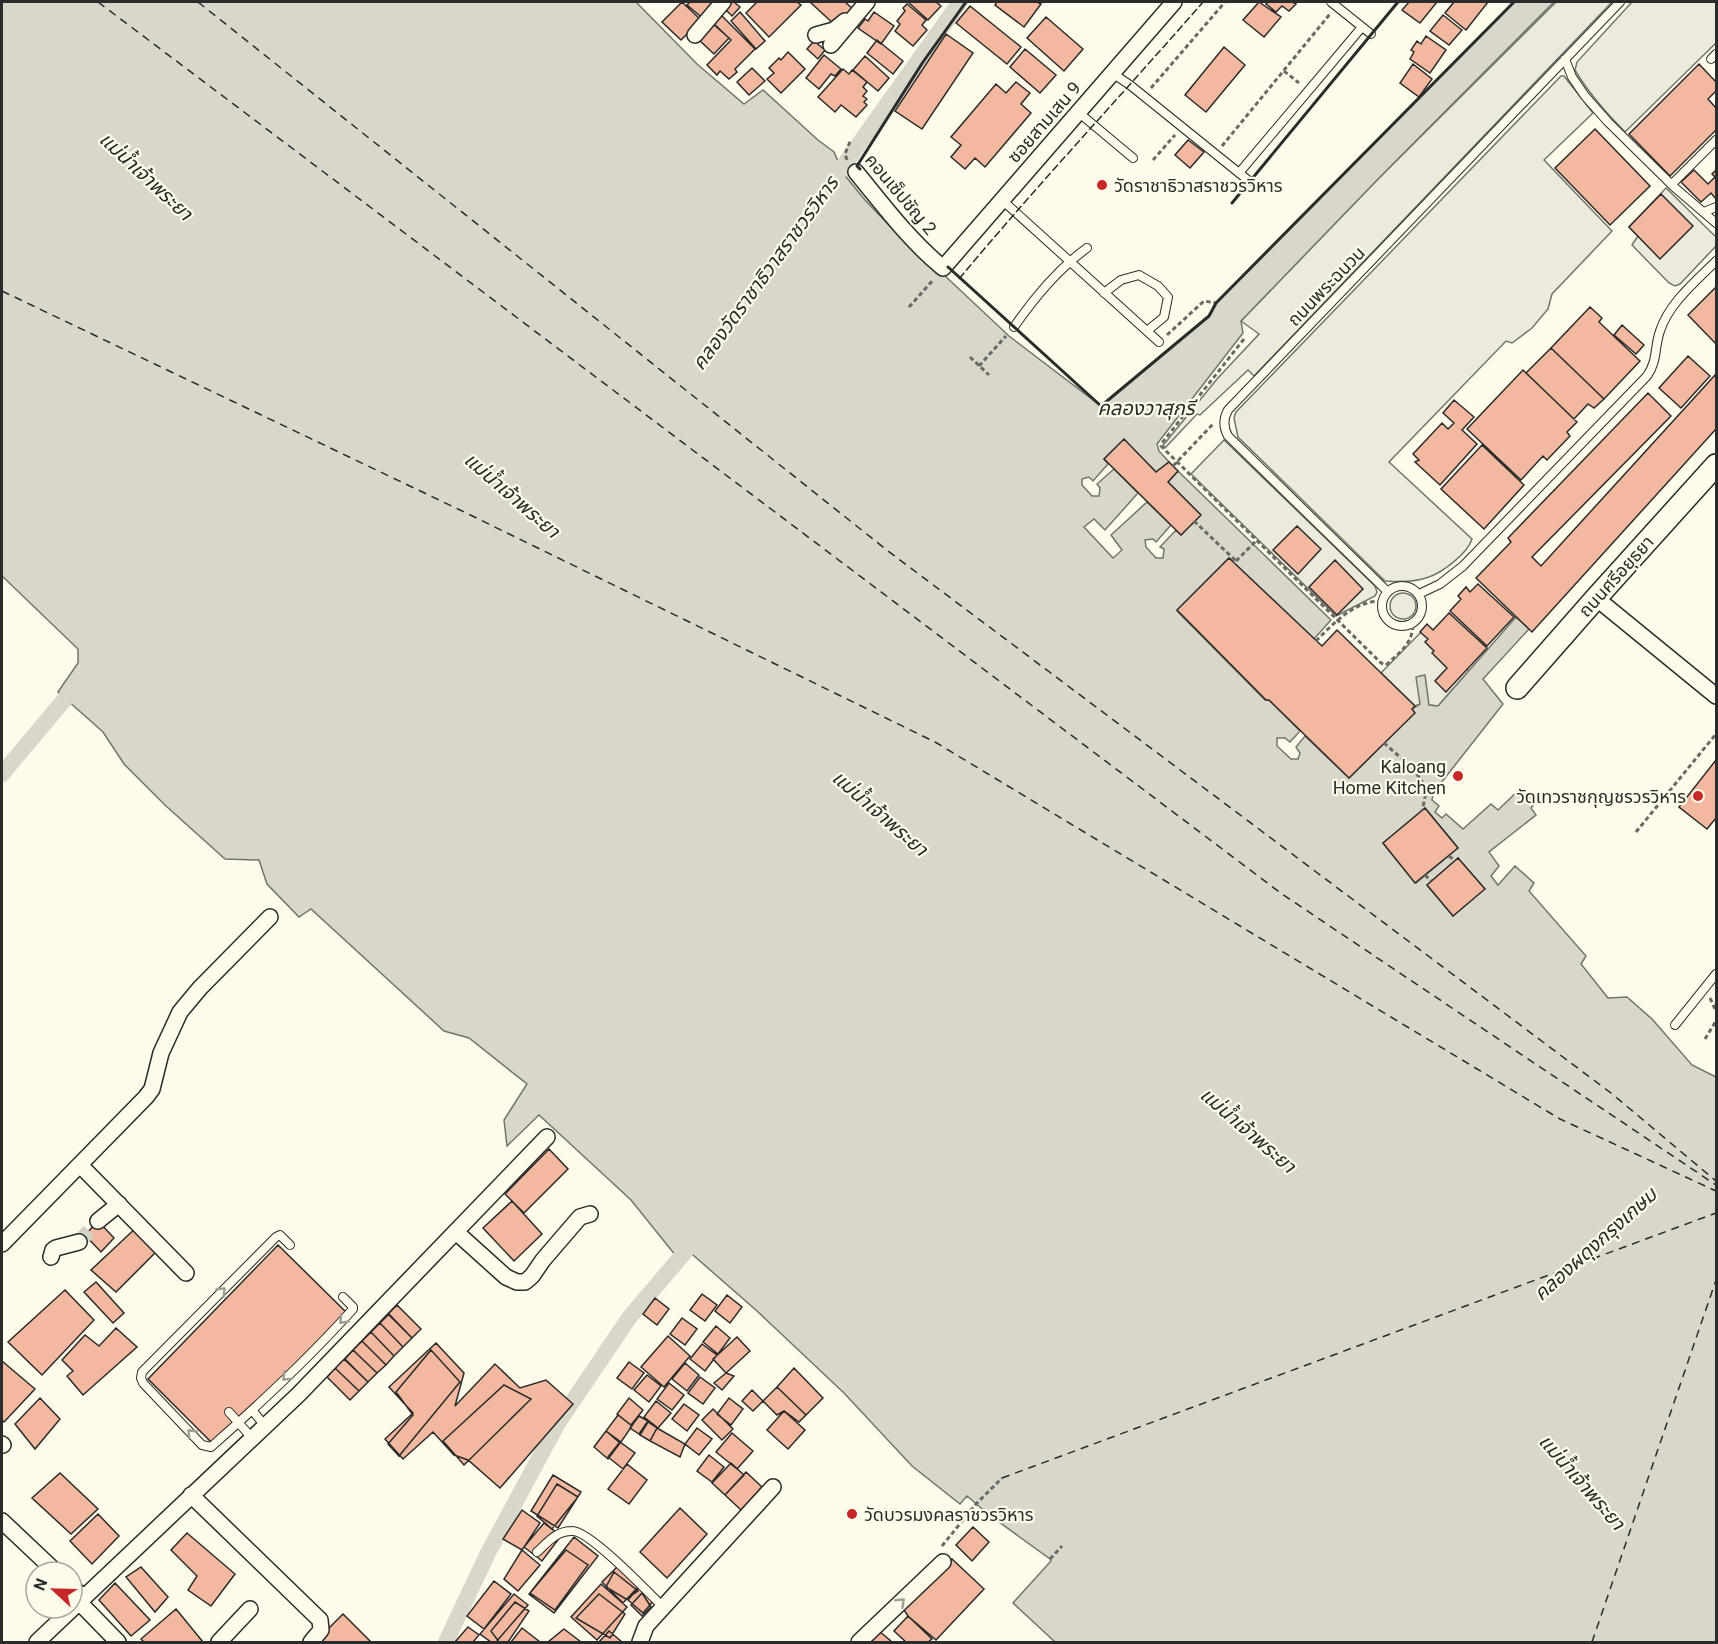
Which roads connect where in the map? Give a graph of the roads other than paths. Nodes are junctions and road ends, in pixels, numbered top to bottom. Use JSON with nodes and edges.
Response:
{"nodes":[{"id":1,"x":723,"y":2,"type":"edge"},
{"id":2,"x":867,"y":2,"type":"edge"},
{"id":3,"x":1174,"y":2,"type":"edge"},
{"id":4,"x":1620,"y":2,"type":"edge"},
{"id":5,"x":1334,"y":4,"type":"edge"},
{"id":6,"x":855,"y":17,"type":"junction"},
{"id":7,"x":1362,"y":27,"type":"junction"},
{"id":8,"x":1371,"y":34,"type":"dead end"},
{"id":9,"x":695,"y":35,"type":"dead end"},
{"id":10,"x":816,"y":35,"type":"dead end"},
{"id":11,"x":831,"y":45,"type":"dead end"},
{"id":12,"x":1565,"y":59,"type":"junction"},
{"id":13,"x":1112,"y":73,"type":"junction"},
{"id":14,"x":1078,"y":112,"type":"junction"},
{"id":15,"x":1716,"y":140,"type":"edge"},
{"id":16,"x":1133,"y":158,"type":"dead end"},
{"id":17,"x":856,"y":172,"type":"road end"},
{"id":18,"x":1239,"y":173,"type":"junction"},
{"id":19,"x":1249,"y":181,"type":"dead end"},
{"id":20,"x":1672,"y":184,"type":"junction"},
{"id":21,"x":1002,"y":200,"type":"junction"},
{"id":22,"x":1716,"y":207,"type":"edge"},
{"id":23,"x":1704,"y":212,"type":"junction"},
{"id":24,"x":1716,"y":223,"type":"edge"},
{"id":25,"x":1087,"y":248,"type":"dead end"},
{"id":26,"x":1069,"y":261,"type":"junction"},
{"id":27,"x":1716,"y":261,"type":"edge"},
{"id":28,"x":943,"y":268,"type":"joint"},
{"id":29,"x":1104,"y":293,"type":"junction"},
{"id":30,"x":1014,"y":327,"type":"road end"},
{"id":31,"x":1147,"y":331,"type":"junction"},
{"id":32,"x":1159,"y":342,"type":"road end"},
{"id":33,"x":1716,"y":465,"type":"edge"},
{"id":34,"x":1388,"y":592,"type":"junction"},
{"id":35,"x":1419,"y":594,"type":"junction"},
{"id":36,"x":1596,"y":598,"type":"junction"},
{"id":37,"x":1517,"y":688,"type":"dead end"},
{"id":38,"x":1716,"y":696,"type":"edge"},
{"id":39,"x":270,"y":917,"type":"dead end"},
{"id":40,"x":1716,"y":974,"type":"edge"},
{"id":41,"x":1675,"y":1025,"type":"dead end"},
{"id":42,"x":547,"y":1137,"type":"dead end"},
{"id":43,"x":80,"y":1165,"type":"junction"},
{"id":44,"x":118,"y":1204,"type":"junction"},
{"id":45,"x":590,"y":1214,"type":"dead end"},
{"id":46,"x":98,"y":1221,"type":"tunnel mouth"},
{"id":47,"x":456,"y":1232,"type":"junction"},
{"id":48,"x":79,"y":1242,"type":"tunnel mouth"},
{"id":49,"x":2,"y":1244,"type":"edge"},
{"id":50,"x":290,"y":1245,"type":"dead end"},
{"id":51,"x":51,"y":1257,"type":"dead end"},
{"id":52,"x":186,"y":1273,"type":"dead end"},
{"id":53,"x":343,"y":1297,"type":"dead end"},
{"id":54,"x":252,"y":1410,"type":"junction"},
{"id":55,"x":230,"y":1412,"type":"dead end"},
{"id":56,"x":238,"y":1423,"type":"junction"},
{"id":57,"x":265,"y":1426,"type":"junction"},
{"id":58,"x":252,"y":1438,"type":"junction"},
{"id":59,"x":773,"y":1487,"type":"dead end"},
{"id":60,"x":191,"y":1496,"type":"junction"},
{"id":61,"x":2,"y":1521,"type":"edge"},
{"id":62,"x":537,"y":1552,"type":"dead end"},
{"id":63,"x":43,"y":1560,"type":"edge"},
{"id":64,"x":943,"y":1562,"type":"road end"},
{"id":65,"x":84,"y":1598,"type":"edge"},
{"id":66,"x":84,"y":1602,"type":"edge"},
{"id":67,"x":664,"y":1608,"type":"junction"},
{"id":68,"x":250,"y":1609,"type":"dead end"},
{"id":69,"x":61,"y":1620,"type":"edge"},
{"id":70,"x":37,"y":1642,"type":"edge"},
{"id":71,"x":118,"y":1642,"type":"edge"},
{"id":72,"x":219,"y":1642,"type":"edge"},
{"id":73,"x":311,"y":1642,"type":"edge"},
{"id":74,"x":640,"y":1642,"type":"edge"},
{"id":75,"x":859,"y":1642,"type":"edge"}],
"edges":[{"from":1,"to":9,"type":"street"},
{"from":2,"to":6,"type":"street"},
{"from":3,"to":13,"type":"street","name":"ซอยสามเสน 9"},
{"from":4,"to":12,"type":"lane","name":"ถนนพระฉนวน"},
{"from":5,"to":7,"type":"lane"},
{"from":6,"to":10,"type":"street"},
{"from":6,"to":11,"type":"street"},
{"from":7,"to":8,"type":"lane"},
{"from":7,"to":18,"type":"lane"},
{"from":12,"to":20,"type":"lane"},
{"from":12,"to":34,"type":"lane","name":"ถนนพระฉนวน"},
{"from":13,"to":14,"type":"street","name":"ซอยสามเสน 9"},
{"from":13,"to":18,"type":"lane"},
{"from":14,"to":16,"type":"lane"},
{"from":14,"to":21,"type":"street","name":"ซอยสามเสน 9"},
{"from":15,"to":20,"type":"lane"},
{"from":17,"to":28,"type":"street","name":"คอนเซ็ปชัญ 2"},
{"from":18,"to":19,"type":"lane"},
{"from":20,"to":23,"type":"lane"},
{"from":21,"to":26,"type":"lane"},
{"from":21,"to":28,"type":"street","name":"ซอยสามเสน 9"},
{"from":22,"to":23,"type":"lane"},
{"from":23,"to":24,"type":"lane"},
{"from":25,"to":26,"type":"lane"},
{"from":26,"to":29,"type":"lane"},
{"from":26,"to":30,"type":"lane"},
{"from":27,"to":35,"type":"lane"},
{"from":29,"to":31,"type":"lane"},
{"from":29,"to":31,"type":"lane"},
{"from":31,"to":32,"type":"lane"},
{"from":33,"to":36,"type":"street","name":"ถนนศรีอยุธยา"},
{"from":34,"to":35,"type":"lane"},
{"from":34,"to":35,"type":"lane"},
{"from":36,"to":37,"type":"street","name":"ถนนศรีอยุธยา"},
{"from":36,"to":38,"type":"street"},
{"from":39,"to":43,"type":"street"},
{"from":40,"to":41,"type":"lane"},
{"from":42,"to":47,"type":"street"},
{"from":43,"to":44,"type":"street"},
{"from":43,"to":49,"type":"street"},
{"from":44,"to":46,"type":"street"},
{"from":44,"to":52,"type":"street"},
{"from":45,"to":47,"type":"street"},
{"from":47,"to":57,"type":"street"},
{"from":48,"to":51,"type":"street"},
{"from":56,"to":50,"type":"lane","one_way":true},
{"from":53,"to":54,"type":"lane","one_way":true},
{"from":54,"to":56,"type":"lane"},
{"from":54,"to":57,"type":"lane"},
{"from":55,"to":56,"type":"lane"},
{"from":56,"to":58,"type":"lane"},
{"from":57,"to":58,"type":"street"},
{"from":58,"to":60,"type":"street"},
{"from":59,"to":67,"type":"street"},
{"from":60,"to":65,"type":"street"},
{"from":60,"to":73,"type":"street"},
{"from":61,"to":63,"type":"street"},
{"from":62,"to":67,"type":"lane"},
{"from":75,"to":64,"type":"street","one_way":true},
{"from":66,"to":71,"type":"street"},
{"from":67,"to":74,"type":"street"},
{"from":68,"to":72,"type":"street"},
{"from":69,"to":70,"type":"street"}]}
